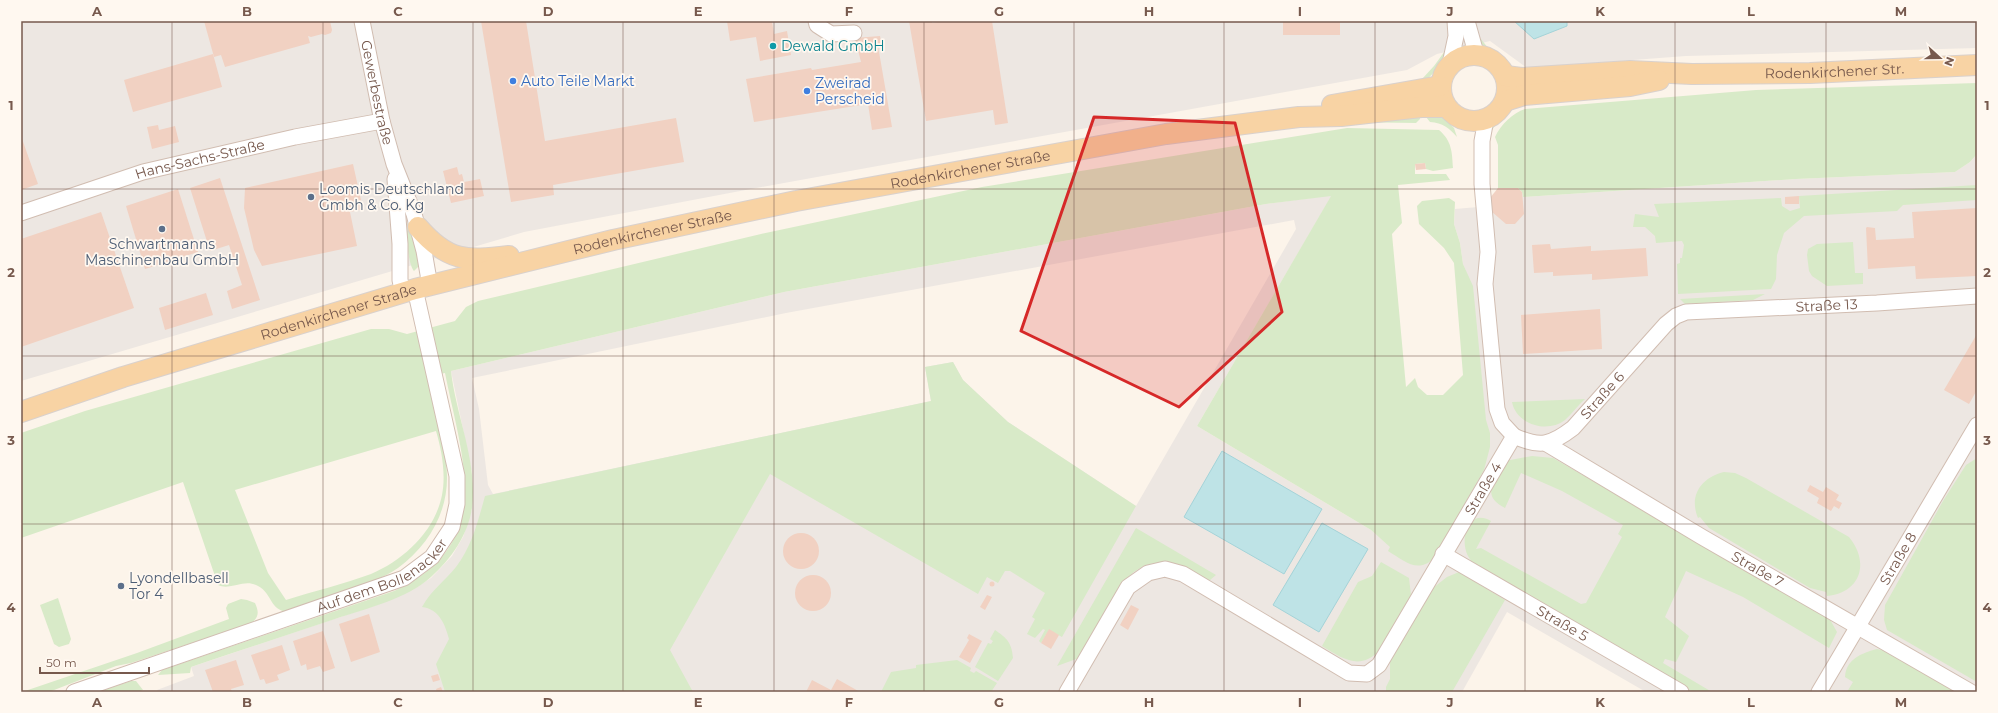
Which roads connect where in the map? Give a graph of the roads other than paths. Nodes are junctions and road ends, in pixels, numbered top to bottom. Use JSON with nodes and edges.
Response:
{"nodes":[{"id":1,"x":362,"y":21,"type":"edge"},
{"id":2,"x":816,"y":21,"type":"edge"},
{"id":3,"x":1455,"y":21,"type":"edge"},
{"id":4,"x":1467,"y":21,"type":"edge"},
{"id":5,"x":854,"y":33,"type":"dead end"},
{"id":6,"x":1480,"y":54,"type":"junction"},
{"id":7,"x":1450,"y":64,"type":"junction"},
{"id":8,"x":1977,"y":65,"type":"edge"},
{"id":9,"x":1692,"y":74,"type":"junction"},
{"id":10,"x":1506,"y":76,"type":"junction"},
{"id":11,"x":1440,"y":86,"type":"junction"},
{"id":12,"x":1505,"y":101,"type":"junction"},
{"id":13,"x":1446,"y":107,"type":"junction"},
{"id":14,"x":1299,"y":117,"type":"junction"},
{"id":15,"x":1486,"y":119,"type":"junction"},
{"id":16,"x":382,"y":121,"type":"junction"},
{"id":17,"x":394,"y":164,"type":"junction"},
{"id":18,"x":21,"y":213,"type":"edge"},
{"id":19,"x":418,"y":227,"type":"junction"},
{"id":20,"x":553,"y":255,"type":"junction"},
{"id":21,"x":416,"y":289,"type":"junction"},
{"id":22,"x":1977,"y":296,"type":"edge"},
{"id":23,"x":1676,"y":316,"type":"joint"},
{"id":24,"x":21,"y":412,"type":"edge"},
{"id":25,"x":1977,"y":425,"type":"edge"},
{"id":26,"x":1514,"y":436,"type":"junction"},
{"id":27,"x":1547,"y":444,"type":"junction"},
{"id":28,"x":1443,"y":554,"type":"junction"},
{"id":29,"x":1858,"y":626,"type":"junction"},
{"id":30,"x":74,"y":692,"type":"edge"},
{"id":31,"x":1067,"y":692,"type":"edge"},
{"id":32,"x":1680,"y":692,"type":"edge"},
{"id":33,"x":1819,"y":692,"type":"edge"},
{"id":34,"x":1971,"y":692,"type":"edge"}],
"edges":[{"from":1,"to":16,"type":"street","name":"Gewerbestraße"},
{"from":2,"to":5,"type":"street"},
{"from":3,"to":7,"type":"street"},
{"from":4,"to":6,"type":"street"},
{"from":6,"to":7,"type":"main road"},
{"from":6,"to":10,"type":"main road"},
{"from":7,"to":11,"type":"main road"},
{"from":8,"to":9,"type":"main road","name":"Rodenkirchener Str."},
{"from":9,"to":10,"type":"main road"},
{"from":9,"to":12,"type":"main road"},
{"from":10,"to":12,"type":"main road"},
{"from":11,"to":13,"type":"main road"},
{"from":11,"to":14,"type":"main road","name":"Rodenkirchener Straße"},
{"from":12,"to":15,"type":"main road"},
{"from":13,"to":14,"type":"main road","name":"Rodenkirchener Straße"},
{"from":13,"to":15,"type":"main road"},
{"from":14,"to":20,"type":"main road","name":"Rodenkirchener Straße"},
{"from":15,"to":26,"type":"street"},
{"from":16,"to":17,"type":"street","name":"Gewerbestraße"},
{"from":16,"to":18,"type":"street","name":"Hans-Sachs-Straße"},
{"from":17,"to":19,"type":"street","name":"Gewerbestraße"},
{"from":17,"to":21,"type":"street","name":"Gewerbestraße"},
{"from":19,"to":20,"type":"main road"},
{"from":19,"to":21,"type":"street","name":"Gewerbestraße"},
{"from":20,"to":21,"type":"main road","name":"Rodenkirchener Straße"},
{"from":21,"to":24,"type":"main road","name":"Rodenkirchener Straße"},
{"from":21,"to":30,"type":"street","name":"Auf dem Bollenacker"},
{"from":22,"to":23,"type":"street","name":"Straße 13"},
{"from":23,"to":27,"type":"street","name":"Straße 6"},
{"from":25,"to":29,"type":"street","name":"Straße 8"},
{"from":26,"to":27,"type":"street"},
{"from":26,"to":28,"type":"street","name":"Straße 4"},
{"from":27,"to":29,"type":"street","name":"Straße 7"},
{"from":28,"to":31,"type":"street","name":"Straße 4"},
{"from":28,"to":32,"type":"street","name":"Straße 5"},
{"from":29,"to":33,"type":"street","name":"Straße 8"},
{"from":29,"to":34,"type":"street","name":"Straße 7"}]}
